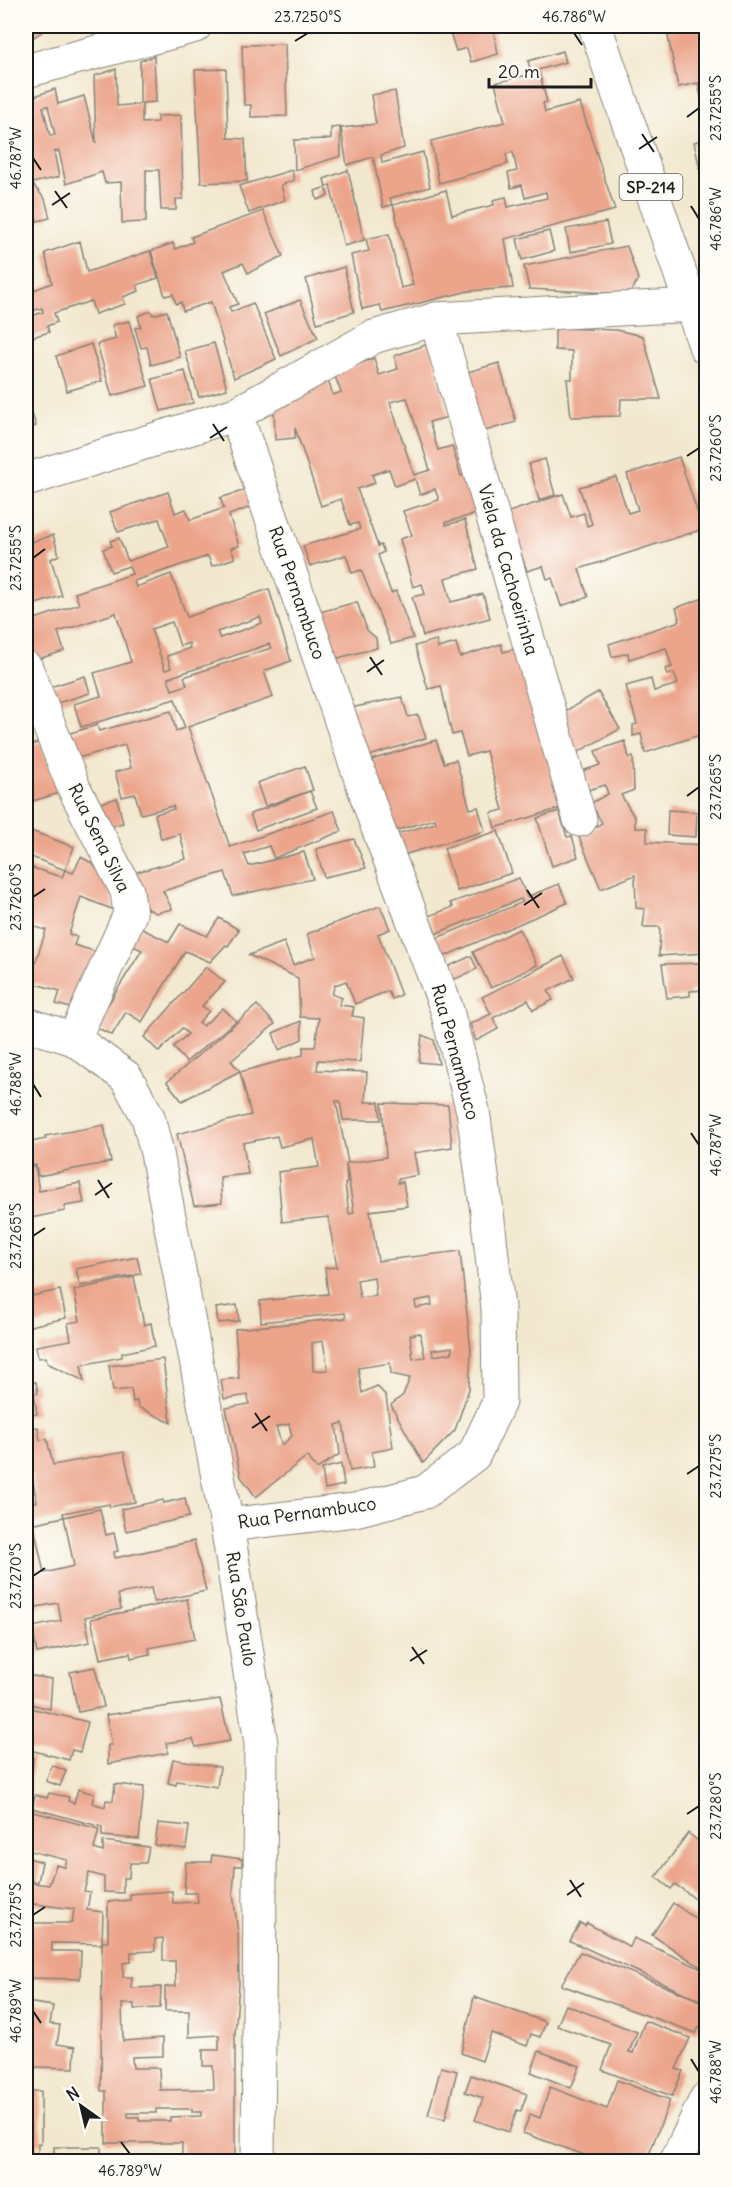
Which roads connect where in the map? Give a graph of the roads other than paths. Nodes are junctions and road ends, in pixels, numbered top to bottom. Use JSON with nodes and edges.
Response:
{"nodes":[{"id":1,"x":195,"y":26,"type":"edge"},
{"id":2,"x":595,"y":26,"type":"edge"},
{"id":3,"x":26,"y":71,"type":"edge"},
{"id":4,"x":693,"y":305,"type":"junction"},
{"id":5,"x":436,"y":320,"type":"junction"},
{"id":6,"x":706,"y":348,"type":"edge"},
{"id":7,"x":236,"y":414,"type":"junction"},
{"id":8,"x":26,"y":480,"type":"edge"},
{"id":9,"x":26,"y":669,"type":"edge"},
{"id":10,"x":580,"y":820,"type":"dead end"},
{"id":11,"x":26,"y":1024,"type":"edge"},
{"id":12,"x":74,"y":1039,"type":"junction"},
{"id":13,"x":227,"y":1525,"type":"junction"},
{"id":14,"x":706,"y":2099,"type":"edge"},
{"id":15,"x":258,"y":2162,"type":"edge"},
{"id":16,"x":676,"y":2162,"type":"edge"}],
"edges":[{"from":1,"to":3,"type":"street"},
{"from":2,"to":4,"type":"street","number":"SP-214"},
{"from":4,"to":5,"type":"street"},
{"from":4,"to":6,"type":"street","number":"SP-214"},
{"from":5,"to":7,"type":"street"},
{"from":5,"to":10,"type":"street","name":"Viela da Cachoeirinha"},
{"from":7,"to":8,"type":"street"},
{"from":7,"to":13,"type":"street","name":"Rua Pernambuco"},
{"from":9,"to":12,"type":"street","name":"Rua Sena Silva"},
{"from":11,"to":12,"type":"street","name":"Rua São Paulo"},
{"from":12,"to":13,"type":"street","name":"Rua São Paulo"},
{"from":13,"to":15,"type":"street","name":"Rua São Paulo"},
{"from":14,"to":16,"type":"street"}]}
